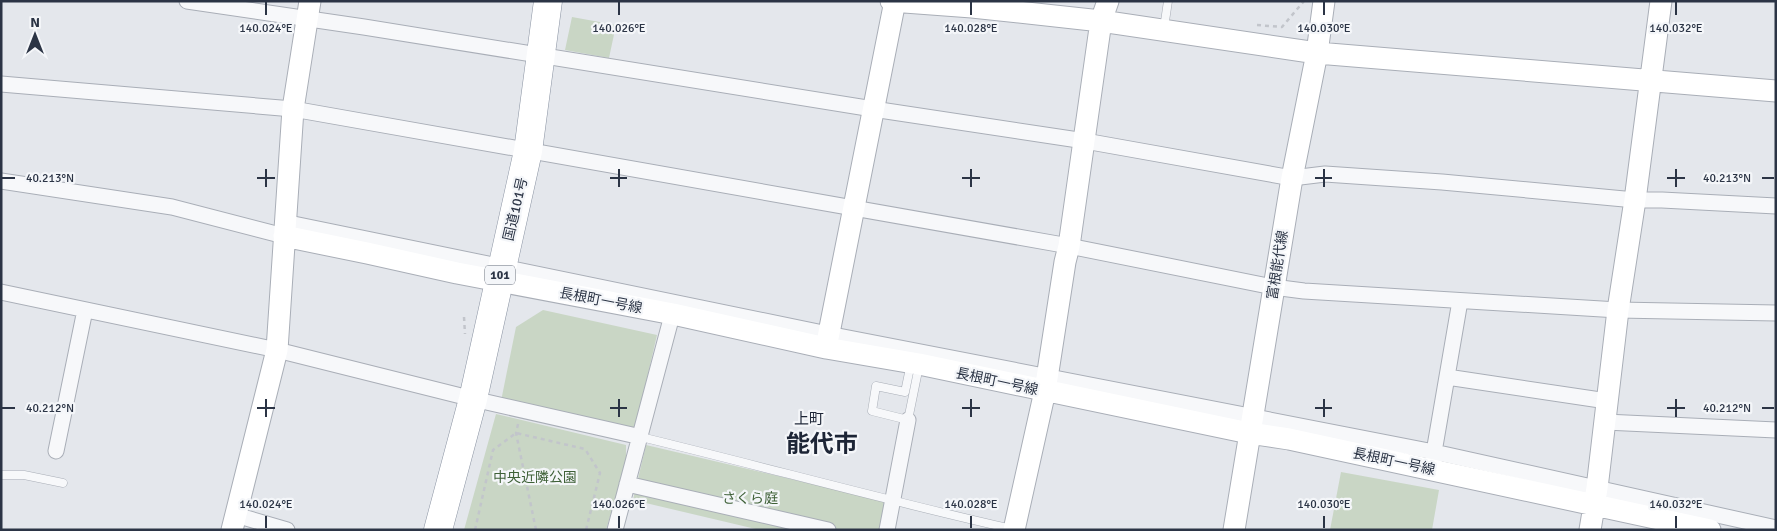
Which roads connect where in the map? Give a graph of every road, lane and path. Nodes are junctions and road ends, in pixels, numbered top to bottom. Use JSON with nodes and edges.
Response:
{"nodes":[{"id":1,"x":187,"y":1,"type":"edge"},
{"id":2,"x":548,"y":1,"type":"edge"},
{"id":3,"x":894,"y":1,"type":"edge"},
{"id":4,"x":1168,"y":1,"type":"edge"},
{"id":5,"x":1324,"y":1,"type":"edge"},
{"id":6,"x":1661,"y":1,"type":"edge"},
{"id":7,"x":309,"y":11,"type":"edge"},
{"id":8,"x":1104,"y":11,"type":"edge"},
{"id":9,"x":1163,"y":30,"type":"junction"},
{"id":10,"x":1317,"y":53,"type":"junction"},
{"id":11,"x":540,"y":55,"type":"junction"},
{"id":12,"x":1651,"y":80,"type":"junction"},
{"id":13,"x":1,"y":84,"type":"edge"},
{"id":14,"x":1776,"y":91,"type":"edge"},
{"id":15,"x":293,"y":109,"type":"junction"},
{"id":16,"x":873,"y":109,"type":"junction"},
{"id":17,"x":1085,"y":141,"type":"junction"},
{"id":18,"x":528,"y":151,"type":"junction"},
{"id":19,"x":1292,"y":178,"type":"junction"},
{"id":20,"x":1,"y":181,"type":"edge"},
{"id":21,"x":1635,"y":200,"type":"junction"},
{"id":22,"x":1776,"y":206,"type":"edge"},
{"id":23,"x":855,"y":208,"type":"junction"},
{"id":24,"x":284,"y":229,"type":"junction"},
{"id":25,"x":1069,"y":246,"type":"junction"},
{"id":26,"x":500,"y":274,"type":"junction"},
{"id":27,"x":1273,"y":287,"type":"junction"},
{"id":28,"x":1,"y":292,"type":"edge"},
{"id":29,"x":1460,"y":301,"type":"junction"},
{"id":30,"x":674,"y":308,"type":"junction"},
{"id":31,"x":84,"y":310,"type":"junction"},
{"id":32,"x":1618,"y":310,"type":"junction"},
{"id":33,"x":1776,"y":313,"type":"edge"},
{"id":34,"x":827,"y":341,"type":"junction"},
{"id":35,"x":277,"y":350,"type":"junction"},
{"id":36,"x":915,"y":364,"type":"junction"},
{"id":37,"x":1447,"y":377,"type":"junction"},
{"id":38,"x":1046,"y":383,"type":"junction"},
{"id":39,"x":472,"y":399,"type":"junction"},
{"id":40,"x":1606,"y":412,"type":"junction"},
{"id":41,"x":908,"y":420,"type":"junction"},
{"id":42,"x":1251,"y":425,"type":"junction"},
{"id":43,"x":1776,"y":430,"type":"edge"},
{"id":44,"x":516,"y":433,"type":"junction"},
{"id":45,"x":641,"y":436,"type":"junction"},
{"id":46,"x":56,"y":452,"type":"dead end"},
{"id":47,"x":1434,"y":461,"type":"junction"},
{"id":48,"x":1,"y":474,"type":"edge"},
{"id":49,"x":63,"y":484,"type":"dead end"},
{"id":50,"x":627,"y":484,"type":"junction"},
{"id":51,"x":1596,"y":496,"type":"junction"},
{"id":52,"x":893,"y":501,"type":"junction"},
{"id":53,"x":234,"y":522,"type":"edge"},
{"id":54,"x":1755,"y":527,"type":"edge"},
{"id":55,"x":1776,"y":528,"type":"edge"},
{"id":56,"x":287,"y":530,"type":"edge"},
{"id":57,"x":438,"y":530,"type":"edge"},
{"id":58,"x":474,"y":530,"type":"edge"},
{"id":59,"x":536,"y":530,"type":"edge"},
{"id":60,"x":586,"y":530,"type":"edge"},
{"id":61,"x":615,"y":530,"type":"edge"},
{"id":62,"x":828,"y":530,"type":"edge"},
{"id":63,"x":887,"y":530,"type":"edge"},
{"id":64,"x":1014,"y":530,"type":"edge"},
{"id":65,"x":1234,"y":530,"type":"edge"},
{"id":66,"x":1590,"y":530,"type":"edge"},
{"id":67,"x":1710,"y":530,"type":"edge"}],
"edges":[{"from":1,"to":7,"type":"street"},
{"from":2,"to":11,"type":"highway","name":"国道101号","number":"101"},
{"from":3,"to":8,"type":"street"},
{"from":3,"to":16,"type":"street"},
{"from":4,"to":9,"type":"lane"},
{"from":5,"to":10,"type":"street","name":"富根能代線"},
{"from":6,"to":12,"type":"street"},
{"from":7,"to":11,"type":"street"},
{"from":7,"to":15,"type":"street"},
{"from":8,"to":9,"type":"street"},
{"from":8,"to":17,"type":"street"},
{"from":9,"to":10,"type":"street"},
{"from":10,"to":12,"type":"street"},
{"from":10,"to":19,"type":"street","name":"富根能代線"},
{"from":11,"to":16,"type":"street"},
{"from":11,"to":18,"type":"highway","name":"国道101号","number":"101"},
{"from":12,"to":14,"type":"street"},
{"from":12,"to":21,"type":"street"},
{"from":13,"to":15,"type":"street"},
{"from":15,"to":18,"type":"street"},
{"from":15,"to":24,"type":"street"},
{"from":16,"to":17,"type":"street"},
{"from":16,"to":23,"type":"street"},
{"from":17,"to":19,"type":"street"},
{"from":17,"to":25,"type":"street"},
{"from":18,"to":23,"type":"street"},
{"from":18,"to":26,"type":"highway","name":"国道101号","number":"101"},
{"from":19,"to":21,"type":"street"},
{"from":19,"to":27,"type":"street","name":"富根能代線"},
{"from":20,"to":24,"type":"street"},
{"from":21,"to":22,"type":"street"},
{"from":21,"to":32,"type":"street"},
{"from":23,"to":25,"type":"street"},
{"from":23,"to":34,"type":"street"},
{"from":24,"to":26,"type":"street","name":"長根町一号線"},
{"from":24,"to":35,"type":"street"},
{"from":25,"to":27,"type":"street"},
{"from":25,"to":38,"type":"street"},
{"from":26,"to":30,"type":"street","name":"長根町一号線"},
{"from":26,"to":39,"type":"highway","name":"国道101号","number":"101"},
{"from":27,"to":29,"type":"street"},
{"from":27,"to":42,"type":"street","name":"富根能代線"},
{"from":28,"to":31,"type":"street"},
{"from":29,"to":32,"type":"street"},
{"from":29,"to":37,"type":"street"},
{"from":30,"to":34,"type":"street","name":"長根町一号線"},
{"from":30,"to":45,"type":"street"},
{"from":31,"to":35,"type":"street"},
{"from":31,"to":46,"type":"street"},
{"from":32,"to":33,"type":"street"},
{"from":32,"to":40,"type":"street"},
{"from":34,"to":36,"type":"street","name":"長根町一号線"},
{"from":34,"to":38,"type":"street"},
{"from":35,"to":39,"type":"street"},
{"from":35,"to":53,"type":"street"},
{"from":36,"to":38,"type":"street","name":"長根町一号線"},
{"from":36,"to":41,"type":"lane"},
{"from":36,"to":41,"type":"lane"},
{"from":37,"to":40,"type":"street"},
{"from":37,"to":47,"type":"street"},
{"from":38,"to":42,"type":"street","name":"長根町一号線"},
{"from":38,"to":64,"type":"street"},
{"from":39,"to":45,"type":"street"},
{"from":39,"to":57,"type":"highway","name":"国道101号","number":"101"},
{"from":40,"to":43,"type":"street"},
{"from":40,"to":51,"type":"street"},
{"from":41,"to":52,"type":"street"},
{"from":42,"to":47,"type":"street","name":"長根町一号線"},
{"from":42,"to":65,"type":"street","name":"富根能代線"},
{"from":44,"to":58,"type":"path"},
{"from":44,"to":59,"type":"path"},
{"from":44,"to":60,"type":"path"},
{"from":45,"to":50,"type":"street"},
{"from":45,"to":52,"type":"lane"},
{"from":47,"to":51,"type":"street","name":"長根町一号線"},
{"from":48,"to":49,"type":"lane"},
{"from":50,"to":61,"type":"street"},
{"from":50,"to":62,"type":"street"},
{"from":51,"to":54,"type":"street"},
{"from":51,"to":66,"type":"street"},
{"from":51,"to":67,"type":"street","name":"長根町一号線"},
{"from":52,"to":63,"type":"street"},
{"from":52,"to":64,"type":"lane"},
{"from":53,"to":56,"type":"street"},
{"from":54,"to":55,"type":"street"}]}
